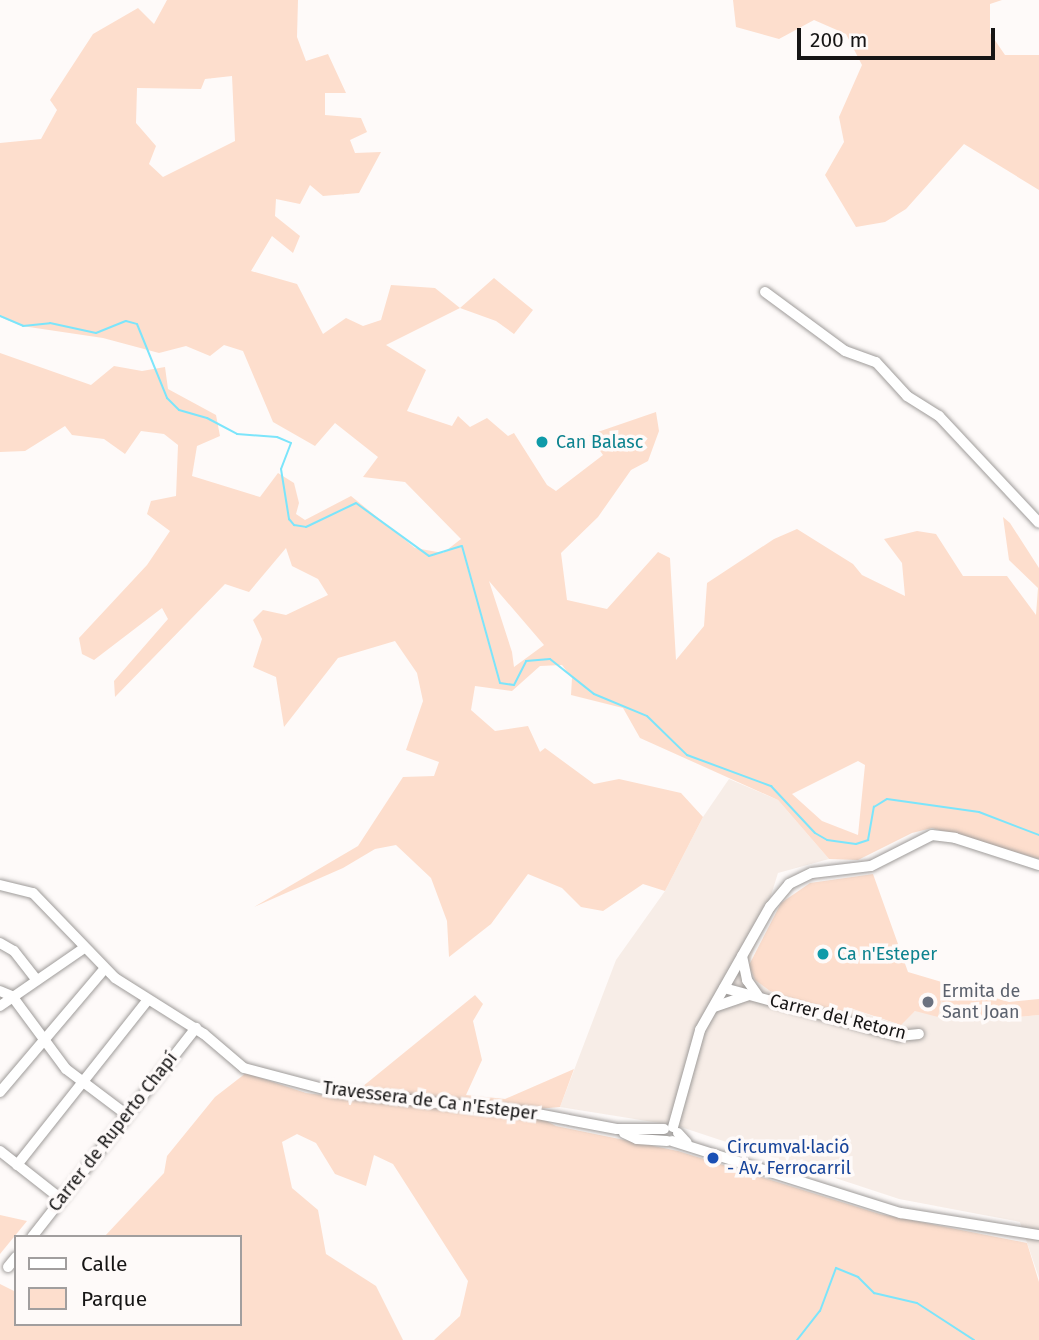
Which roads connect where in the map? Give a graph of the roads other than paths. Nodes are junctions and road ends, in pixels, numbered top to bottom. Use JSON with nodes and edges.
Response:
{"nodes":[{"id":1,"x":765,"y":292,"type":"dead end"},
{"id":2,"x":1039,"y":523,"type":"edge"},
{"id":3,"x":1039,"y":865,"type":"edge"},
{"id":4,"x":0,"y":885,"type":"edge"},
{"id":5,"x":0,"y":943,"type":"edge"},
{"id":6,"x":84,"y":948,"type":"junction"},
{"id":7,"x":742,"y":956,"type":"junction"},
{"id":8,"x":105,"y":968,"type":"junction"},
{"id":9,"x":37,"y":980,"type":"junction"},
{"id":10,"x":726,"y":985,"type":"junction"},
{"id":11,"x":0,"y":992,"type":"edge"},
{"id":12,"x":754,"y":994,"type":"junction"},
{"id":13,"x":12,"y":996,"type":"junction"},
{"id":14,"x":147,"y":1001,"type":"junction"},
{"id":15,"x":0,"y":1006,"type":"edge"},
{"id":16,"x":713,"y":1007,"type":"junction"},
{"id":17,"x":196,"y":1028,"type":"junction"},
{"id":18,"x":919,"y":1034,"type":"dead end"},
{"id":19,"x":44,"y":1040,"type":"junction"},
{"id":20,"x":82,"y":1082,"type":"junction"},
{"id":21,"x":0,"y":1092,"type":"edge"},
{"id":22,"x":127,"y":1115,"type":"junction"},
{"id":23,"x":670,"y":1133,"type":"junction"},
{"id":24,"x":0,"y":1151,"type":"edge"},
{"id":25,"x":17,"y":1166,"type":"junction"},
{"id":26,"x":61,"y":1199,"type":"junction"},
{"id":27,"x":34,"y":1235,"type":"edge"},
{"id":28,"x":1039,"y":1235,"type":"edge"},
{"id":29,"x":14,"y":1260,"type":"edge"},
{"id":30,"x":8,"y":1267,"type":"dead end"}],
"edges":[{"from":1,"to":2,"type":"street"},
{"from":3,"to":7,"type":"street"},
{"from":4,"to":6,"type":"street"},
{"from":5,"to":9,"type":"street"},
{"from":6,"to":8,"type":"street"},
{"from":6,"to":9,"type":"street"},
{"from":7,"to":10,"type":"street"},
{"from":7,"to":12,"type":"street","name":"Carrer del Retorn"},
{"from":8,"to":14,"type":"street"},
{"from":8,"to":19,"type":"street"},
{"from":9,"to":13,"type":"street"},
{"from":10,"to":12,"type":"street","name":"Carrer del Retorn"},
{"from":10,"to":16,"type":"street"},
{"from":11,"to":13,"type":"street"},
{"from":12,"to":16,"type":"street","name":"Carrer del Retorn"},
{"from":12,"to":18,"type":"street","name":"Carrer del Retorn"},
{"from":13,"to":15,"type":"street"},
{"from":13,"to":19,"type":"street"},
{"from":14,"to":17,"type":"street"},
{"from":14,"to":20,"type":"street"},
{"from":16,"to":23,"type":"street"},
{"from":17,"to":22,"type":"street","name":"Carrer de Ruperto Chapí"},
{"from":17,"to":23,"type":"street","name":"Travessera de Ca n'Esteper"},
{"from":19,"to":20,"type":"street"},
{"from":19,"to":21,"type":"street"},
{"from":20,"to":22,"type":"street"},
{"from":20,"to":25,"type":"street"},
{"from":22,"to":26,"type":"street","name":"Carrer de Ruperto Chapí"},
{"from":23,"to":28,"type":"street","name":"Travessera de Ca n'Esteper"},
{"from":24,"to":25,"type":"street"},
{"from":25,"to":26,"type":"street"},
{"from":26,"to":27,"type":"street","name":"Carrer de Ruperto Chapí"},
{"from":29,"to":30,"type":"street"}]}
